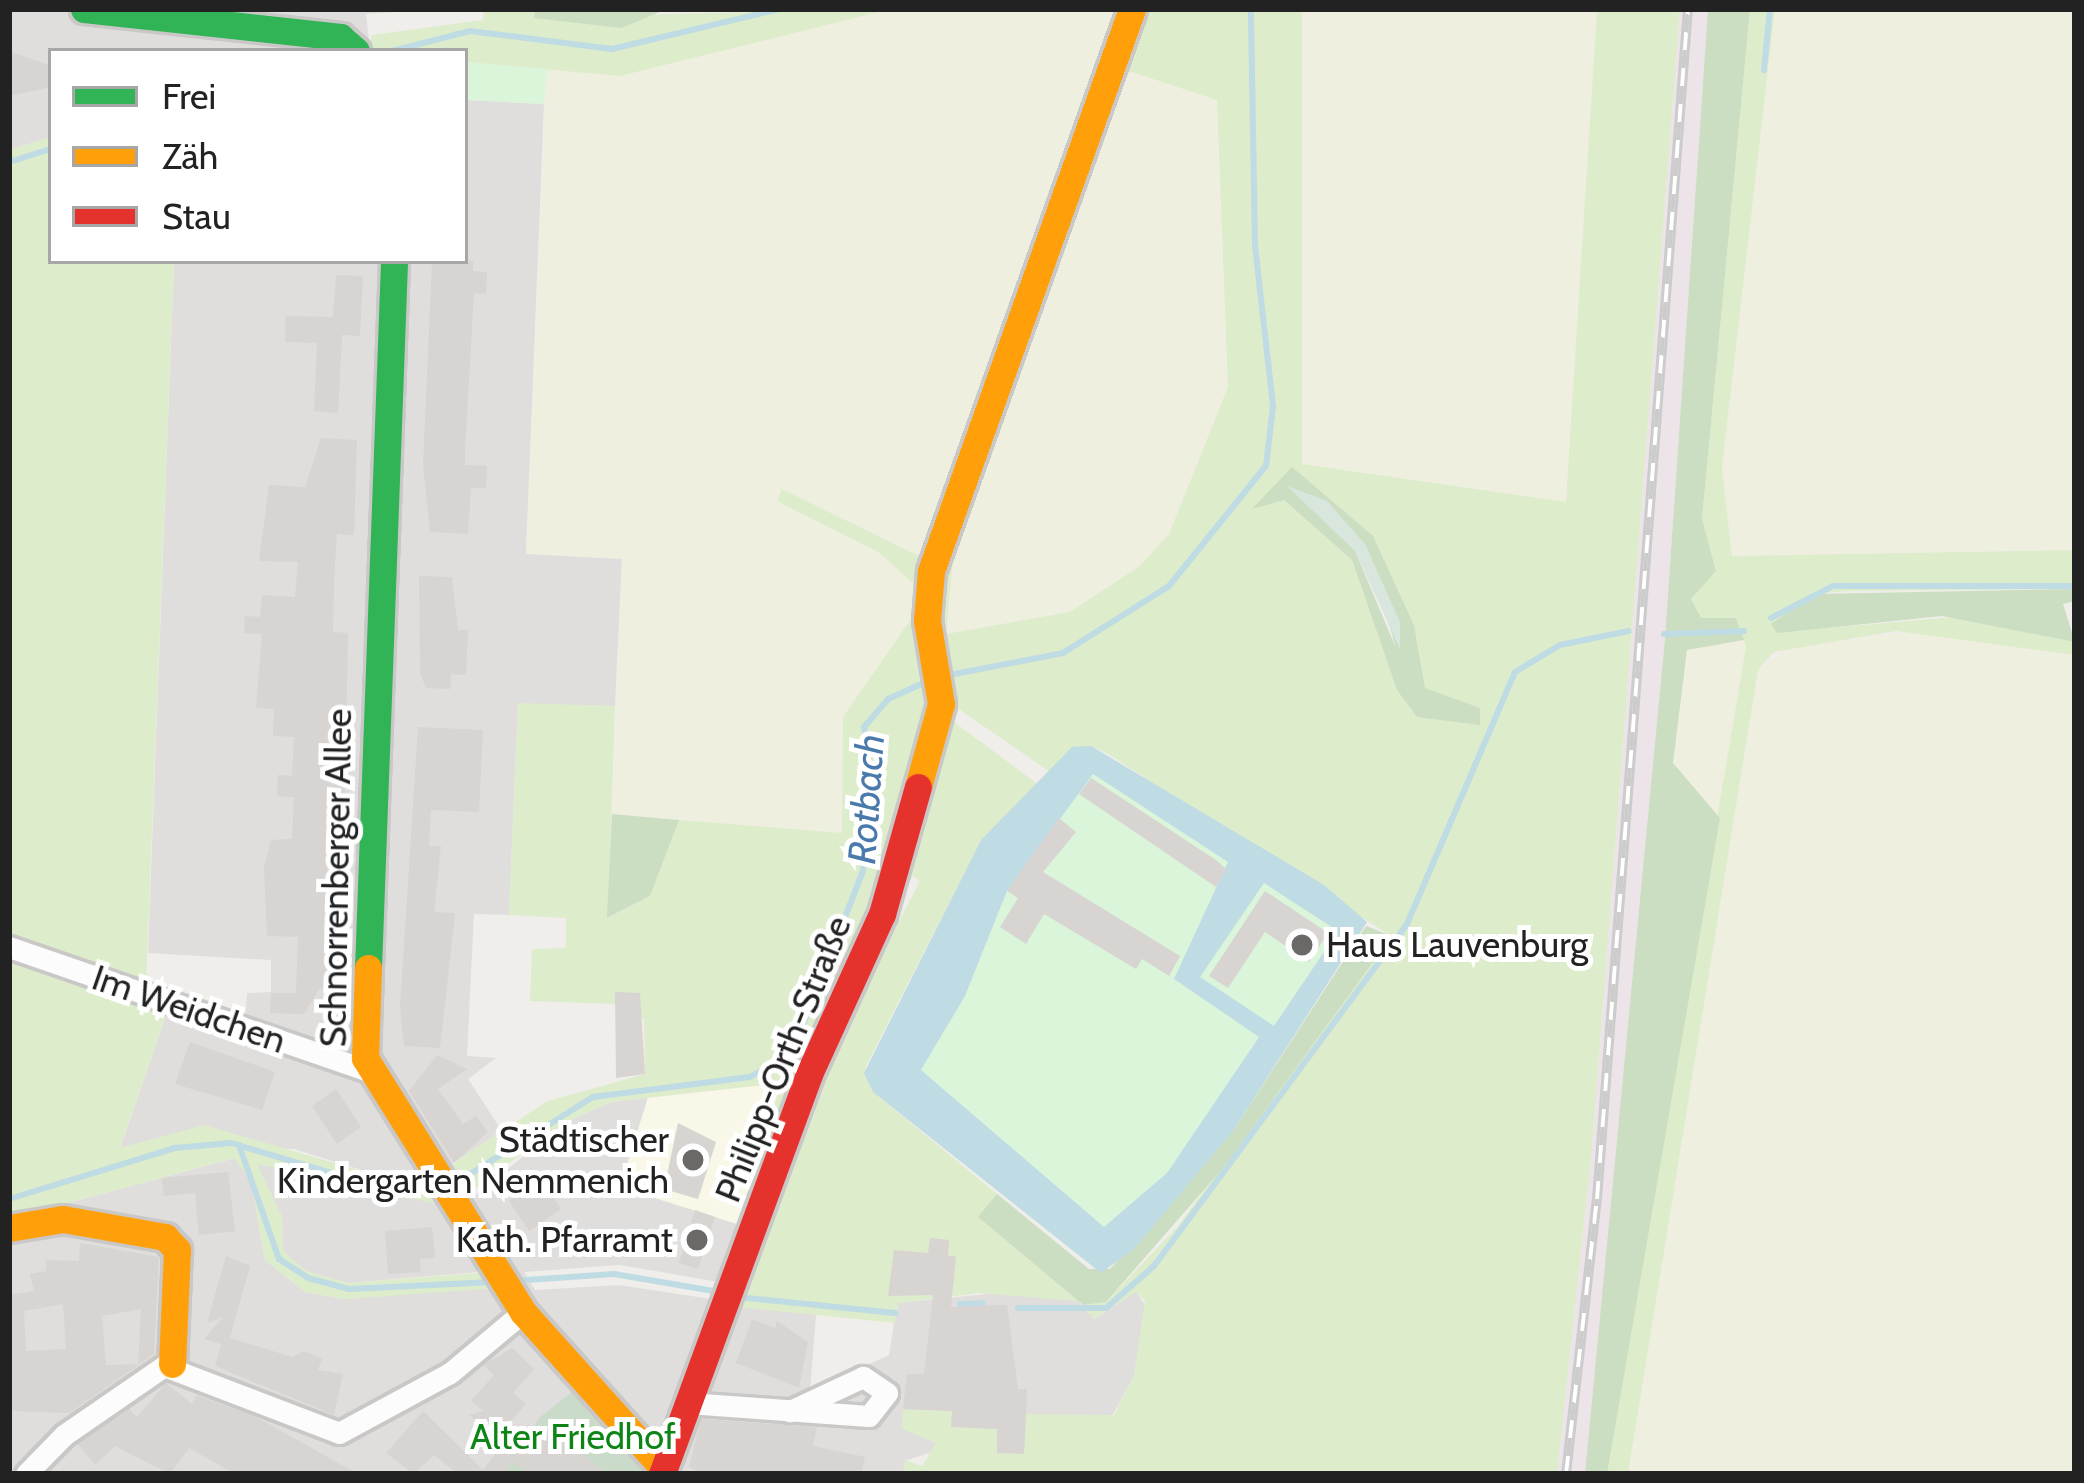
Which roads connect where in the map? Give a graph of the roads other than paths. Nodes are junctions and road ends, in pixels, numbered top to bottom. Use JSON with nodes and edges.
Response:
{"nodes":[{"id":1,"x":84,"y":9,"type":"edge"},
{"id":2,"x":1132,"y":9,"type":"edge"},
{"id":3,"x":353,"y":48,"type":"edge"},
{"id":4,"x":394,"y":264,"type":"edge"},
{"id":5,"x":9,"y":947,"type":"edge"},
{"id":6,"x":369,"y":1071,"type":"junction"},
{"id":7,"x":9,"y":1228,"type":"edge"},
{"id":8,"x":510,"y":1291,"type":"junction"},
{"id":9,"x":172,"y":1364,"type":"junction"},
{"id":10,"x":688,"y":1403,"type":"junction"},
{"id":11,"x":790,"y":1411,"type":"dead end"},
{"id":12,"x":663,"y":1471,"type":"edge"},
{"id":13,"x":26,"y":1474,"type":"edge"}],
"edges":[{"from":1,"to":3,"type":"street"},
{"from":2,"to":10,"type":"street","name":"Philipp-Orth-Straße"},
{"from":4,"to":6,"type":"street","name":"Schnorrenberger Allee"},
{"from":5,"to":6,"type":"street","name":"Im Weidchen"},
{"from":6,"to":8,"type":"street","name":"Schnorrenberger Allee"},
{"from":7,"to":9,"type":"street"},
{"from":8,"to":9,"type":"street"},
{"from":8,"to":12,"type":"street","name":"Schnorrenberger Allee"},
{"from":9,"to":13,"type":"street"},
{"from":10,"to":11,"type":"street"},
{"from":10,"to":12,"type":"street","name":"Philipp-Orth-Straße"}]}
